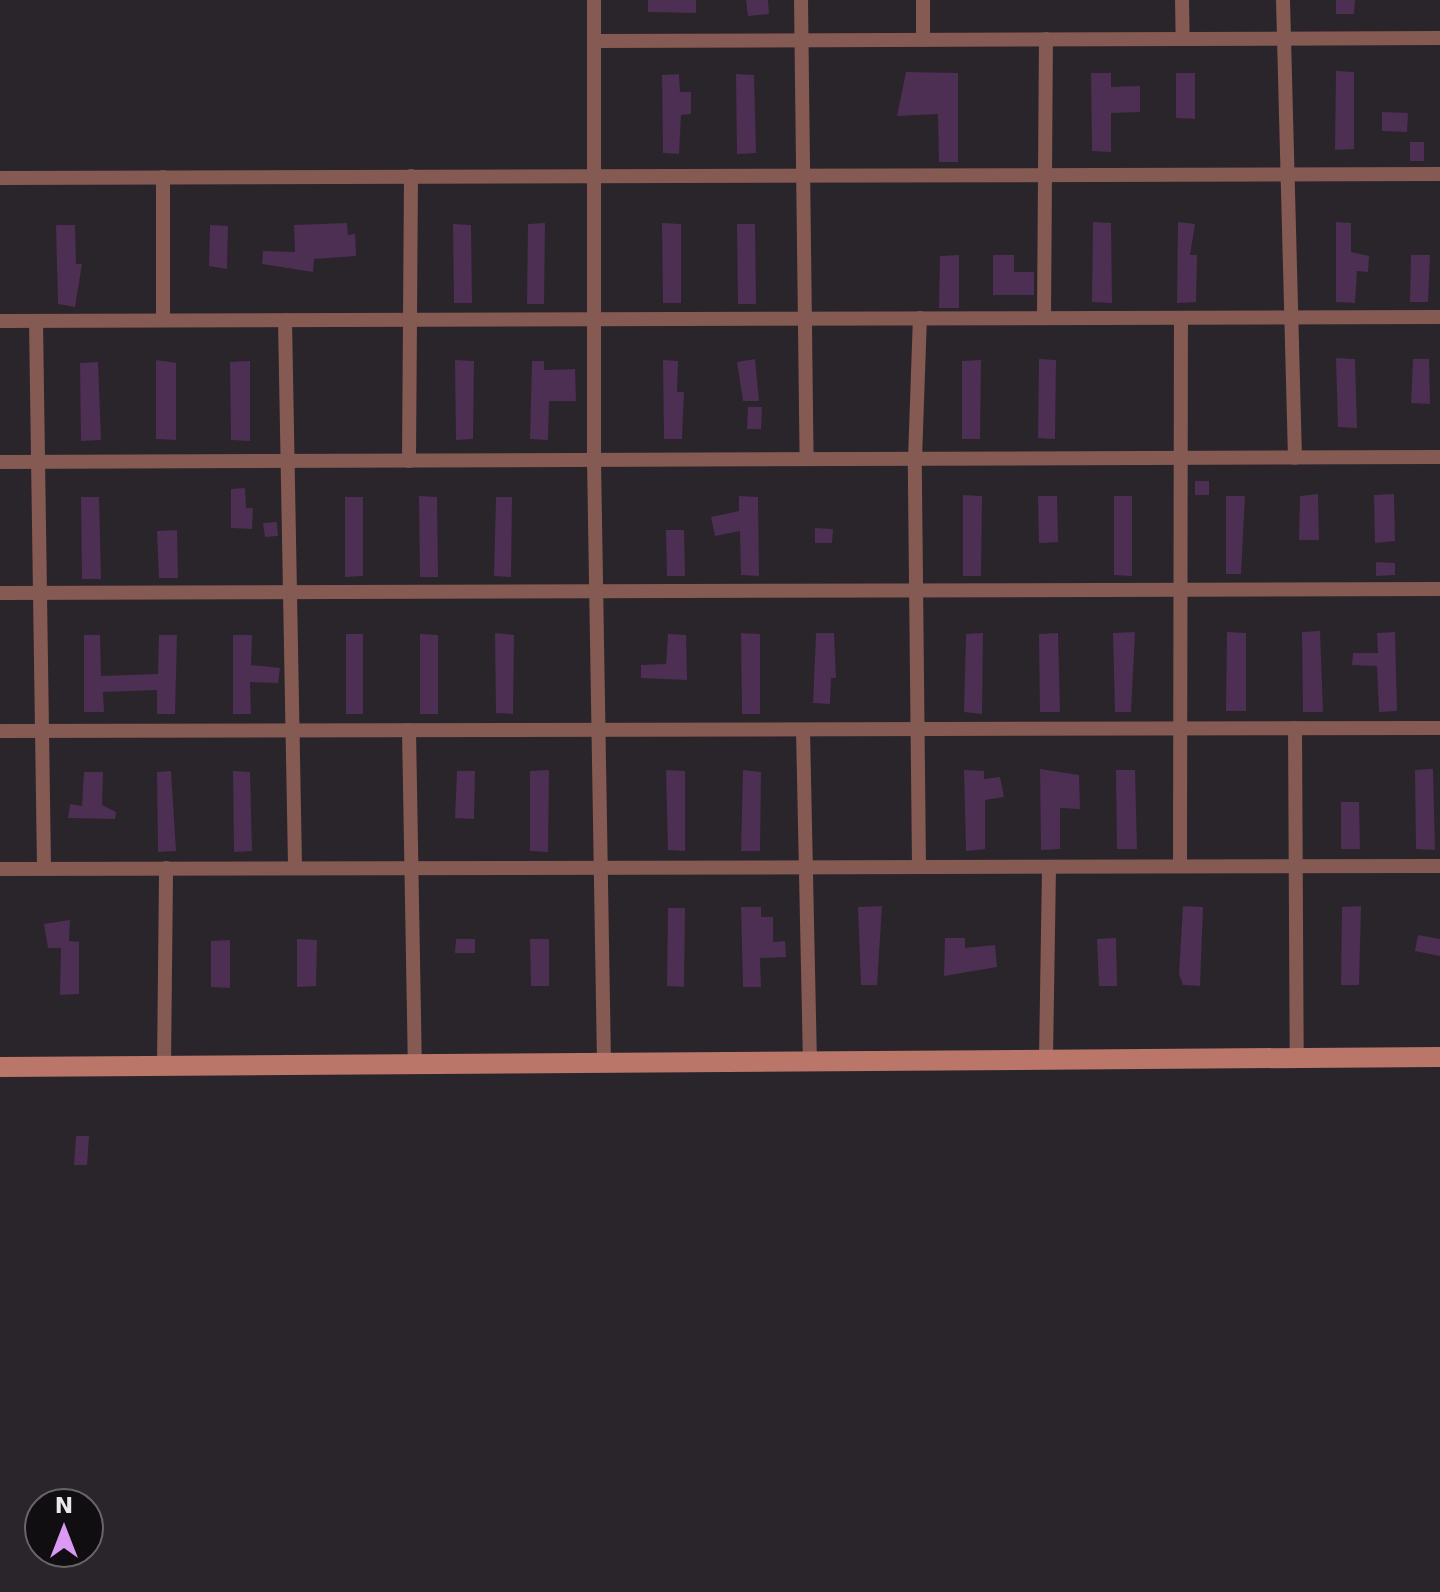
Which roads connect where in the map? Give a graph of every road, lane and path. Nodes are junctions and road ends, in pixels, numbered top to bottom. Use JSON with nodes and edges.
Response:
{"nodes":[{"id":1,"x":594,"y":0,"type":"edge"},
{"id":2,"x":801,"y":0,"type":"edge"},
{"id":3,"x":923,"y":0,"type":"edge"},
{"id":4,"x":1182,"y":0,"type":"edge"},
{"id":5,"x":1283,"y":0,"type":"edge"},
{"id":6,"x":1283,"y":38,"type":"junction"},
{"id":7,"x":1440,"y":38,"type":"edge"},
{"id":8,"x":1046,"y":39,"type":"junction"},
{"id":9,"x":1183,"y":39,"type":"junction"},
{"id":10,"x":801,"y":40,"type":"junction"},
{"id":11,"x":923,"y":40,"type":"junction"},
{"id":12,"x":594,"y":41,"type":"junction"},
{"id":13,"x":1440,"y":174,"type":"edge"},
{"id":14,"x":1044,"y":175,"type":"junction"},
{"id":15,"x":1289,"y":175,"type":"junction"},
{"id":16,"x":411,"y":176,"type":"junction"},
{"id":17,"x":594,"y":176,"type":"junction"},
{"id":18,"x":803,"y":176,"type":"junction"},
{"id":19,"x":163,"y":177,"type":"junction"},
{"id":20,"x":0,"y":178,"type":"edge"},
{"id":21,"x":1440,"y":317,"type":"edge"},
{"id":22,"x":920,"y":318,"type":"junction"},
{"id":23,"x":1044,"y":318,"type":"junction"},
{"id":24,"x":1181,"y":318,"type":"junction"},
{"id":25,"x":1289,"y":318,"type":"junction"},
{"id":26,"x":594,"y":319,"type":"junction"},
{"id":27,"x":805,"y":319,"type":"junction"},
{"id":28,"x":163,"y":320,"type":"junction"},
{"id":29,"x":285,"y":320,"type":"junction"},
{"id":30,"x":410,"y":320,"type":"junction"},
{"id":31,"x":0,"y":321,"type":"edge"},
{"id":32,"x":36,"y":321,"type":"junction"},
{"id":33,"x":1440,"y":457,"type":"edge"},
{"id":34,"x":1181,"y":458,"type":"junction"},
{"id":35,"x":1295,"y":458,"type":"junction"},
{"id":36,"x":807,"y":459,"type":"junction"},
{"id":37,"x":915,"y":459,"type":"junction"},
{"id":38,"x":594,"y":460,"type":"junction"},
{"id":39,"x":287,"y":461,"type":"junction"},
{"id":40,"x":409,"y":461,"type":"junction"},
{"id":41,"x":0,"y":462,"type":"edge"},
{"id":42,"x":38,"y":462,"type":"junction"},
{"id":43,"x":1181,"y":589,"type":"junction"},
{"id":44,"x":1440,"y":589,"type":"edge"},
{"id":45,"x":915,"y":590,"type":"junction"},
{"id":46,"x":598,"y":591,"type":"junction"},
{"id":47,"x":290,"y":592,"type":"junction"},
{"id":48,"x":0,"y":593,"type":"edge"},
{"id":49,"x":40,"y":593,"type":"junction"},
{"id":50,"x":1180,"y":728,"type":"junction"},
{"id":51,"x":1295,"y":728,"type":"junction"},
{"id":52,"x":1440,"y":728,"type":"edge"},
{"id":53,"x":920,"y":729,"type":"junction"},
{"id":54,"x":409,"y":730,"type":"junction"},
{"id":55,"x":600,"y":730,"type":"junction"},
{"id":56,"x":803,"y":730,"type":"junction"},
{"id":57,"x":0,"y":731,"type":"edge"},
{"id":58,"x":42,"y":731,"type":"junction"},
{"id":59,"x":292,"y":731,"type":"junction"},
{"id":60,"x":1180,"y":866,"type":"junction"},
{"id":61,"x":1294,"y":866,"type":"junction"},
{"id":62,"x":1440,"y":866,"type":"edge"},
{"id":63,"x":600,"y":867,"type":"junction"},
{"id":64,"x":804,"y":867,"type":"junction"},
{"id":65,"x":919,"y":867,"type":"junction"},
{"id":66,"x":1049,"y":867,"type":"junction"},
{"id":67,"x":44,"y":868,"type":"junction"},
{"id":68,"x":166,"y":868,"type":"junction"},
{"id":69,"x":295,"y":868,"type":"junction"},
{"id":70,"x":410,"y":868,"type":"junction"},
{"id":71,"x":0,"y":869,"type":"edge"},
{"id":72,"x":1297,"y":1057,"type":"junction"},
{"id":73,"x":1440,"y":1057,"type":"edge"},
{"id":74,"x":1046,"y":1058,"type":"junction"},
{"id":75,"x":810,"y":1062,"type":"junction"},
{"id":76,"x":415,"y":1063,"type":"junction"},
{"id":77,"x":604,"y":1063,"type":"junction"},
{"id":78,"x":164,"y":1066,"type":"junction"},
{"id":79,"x":0,"y":1067,"type":"edge"}],
"edges":[{"from":1,"to":12,"type":"street"},
{"from":2,"to":10,"type":"street"},
{"from":3,"to":11,"type":"street"},
{"from":4,"to":9,"type":"street"},
{"from":5,"to":6,"type":"street"},
{"from":6,"to":7,"type":"street"},
{"from":6,"to":9,"type":"street"},
{"from":6,"to":15,"type":"street"},
{"from":8,"to":9,"type":"street"},
{"from":8,"to":11,"type":"street"},
{"from":8,"to":14,"type":"street"},
{"from":10,"to":11,"type":"street"},
{"from":10,"to":12,"type":"street"},
{"from":10,"to":18,"type":"street"},
{"from":12,"to":17,"type":"street"},
{"from":13,"to":15,"type":"street"},
{"from":14,"to":15,"type":"street"},
{"from":14,"to":18,"type":"street"},
{"from":14,"to":23,"type":"street"},
{"from":15,"to":25,"type":"street"},
{"from":16,"to":17,"type":"street"},
{"from":16,"to":19,"type":"street"},
{"from":16,"to":30,"type":"street"},
{"from":17,"to":18,"type":"street"},
{"from":17,"to":26,"type":"street"},
{"from":18,"to":27,"type":"street"},
{"from":19,"to":20,"type":"street"},
{"from":19,"to":28,"type":"street"},
{"from":21,"to":25,"type":"street"},
{"from":22,"to":23,"type":"street"},
{"from":22,"to":27,"type":"street"},
{"from":22,"to":37,"type":"street"},
{"from":23,"to":24,"type":"street"},
{"from":24,"to":25,"type":"street"},
{"from":24,"to":34,"type":"street"},
{"from":25,"to":35,"type":"street"},
{"from":26,"to":27,"type":"street"},
{"from":26,"to":30,"type":"street"},
{"from":26,"to":38,"type":"street"},
{"from":27,"to":36,"type":"street"},
{"from":28,"to":29,"type":"street"},
{"from":28,"to":32,"type":"street"},
{"from":29,"to":30,"type":"street"},
{"from":29,"to":39,"type":"street"},
{"from":30,"to":40,"type":"street"},
{"from":31,"to":32,"type":"street"},
{"from":32,"to":42,"type":"street"},
{"from":33,"to":35,"type":"street"},
{"from":34,"to":35,"type":"street"},
{"from":34,"to":37,"type":"street"},
{"from":34,"to":43,"type":"street"},
{"from":36,"to":37,"type":"street"},
{"from":36,"to":38,"type":"street"},
{"from":37,"to":45,"type":"street"},
{"from":38,"to":40,"type":"street"},
{"from":38,"to":46,"type":"street"},
{"from":39,"to":40,"type":"street"},
{"from":39,"to":42,"type":"street"},
{"from":39,"to":47,"type":"street"},
{"from":41,"to":42,"type":"street"},
{"from":42,"to":49,"type":"street"},
{"from":43,"to":44,"type":"street"},
{"from":43,"to":45,"type":"street"},
{"from":43,"to":50,"type":"street"},
{"from":45,"to":46,"type":"street"},
{"from":45,"to":53,"type":"street"},
{"from":46,"to":47,"type":"street"},
{"from":46,"to":55,"type":"street"},
{"from":47,"to":49,"type":"street"},
{"from":47,"to":59,"type":"street"},
{"from":48,"to":49,"type":"street"},
{"from":49,"to":58,"type":"street"},
{"from":50,"to":51,"type":"street"},
{"from":50,"to":53,"type":"street"},
{"from":50,"to":60,"type":"street"},
{"from":51,"to":52,"type":"street"},
{"from":51,"to":61,"type":"street"},
{"from":53,"to":56,"type":"street"},
{"from":53,"to":65,"type":"street"},
{"from":54,"to":55,"type":"street"},
{"from":54,"to":59,"type":"street"},
{"from":54,"to":70,"type":"street"},
{"from":55,"to":56,"type":"street"},
{"from":55,"to":63,"type":"street"},
{"from":56,"to":64,"type":"street"},
{"from":57,"to":58,"type":"street"},
{"from":58,"to":59,"type":"street"},
{"from":58,"to":67,"type":"street"},
{"from":59,"to":69,"type":"street"},
{"from":60,"to":61,"type":"street"},
{"from":60,"to":66,"type":"street"},
{"from":61,"to":62,"type":"street"},
{"from":61,"to":72,"type":"street"},
{"from":63,"to":64,"type":"street"},
{"from":63,"to":70,"type":"street"},
{"from":63,"to":77,"type":"street"},
{"from":64,"to":65,"type":"street"},
{"from":64,"to":75,"type":"street"},
{"from":65,"to":66,"type":"street"},
{"from":66,"to":74,"type":"street"},
{"from":67,"to":68,"type":"street"},
{"from":67,"to":71,"type":"street"},
{"from":68,"to":69,"type":"street"},
{"from":68,"to":78,"type":"street"},
{"from":69,"to":70,"type":"street"},
{"from":70,"to":76,"type":"street"},
{"from":72,"to":73,"type":"street"},
{"from":72,"to":74,"type":"street"},
{"from":74,"to":75,"type":"street"},
{"from":75,"to":77,"type":"street"},
{"from":76,"to":77,"type":"street"},
{"from":76,"to":78,"type":"street"},
{"from":78,"to":79,"type":"street"}]}
